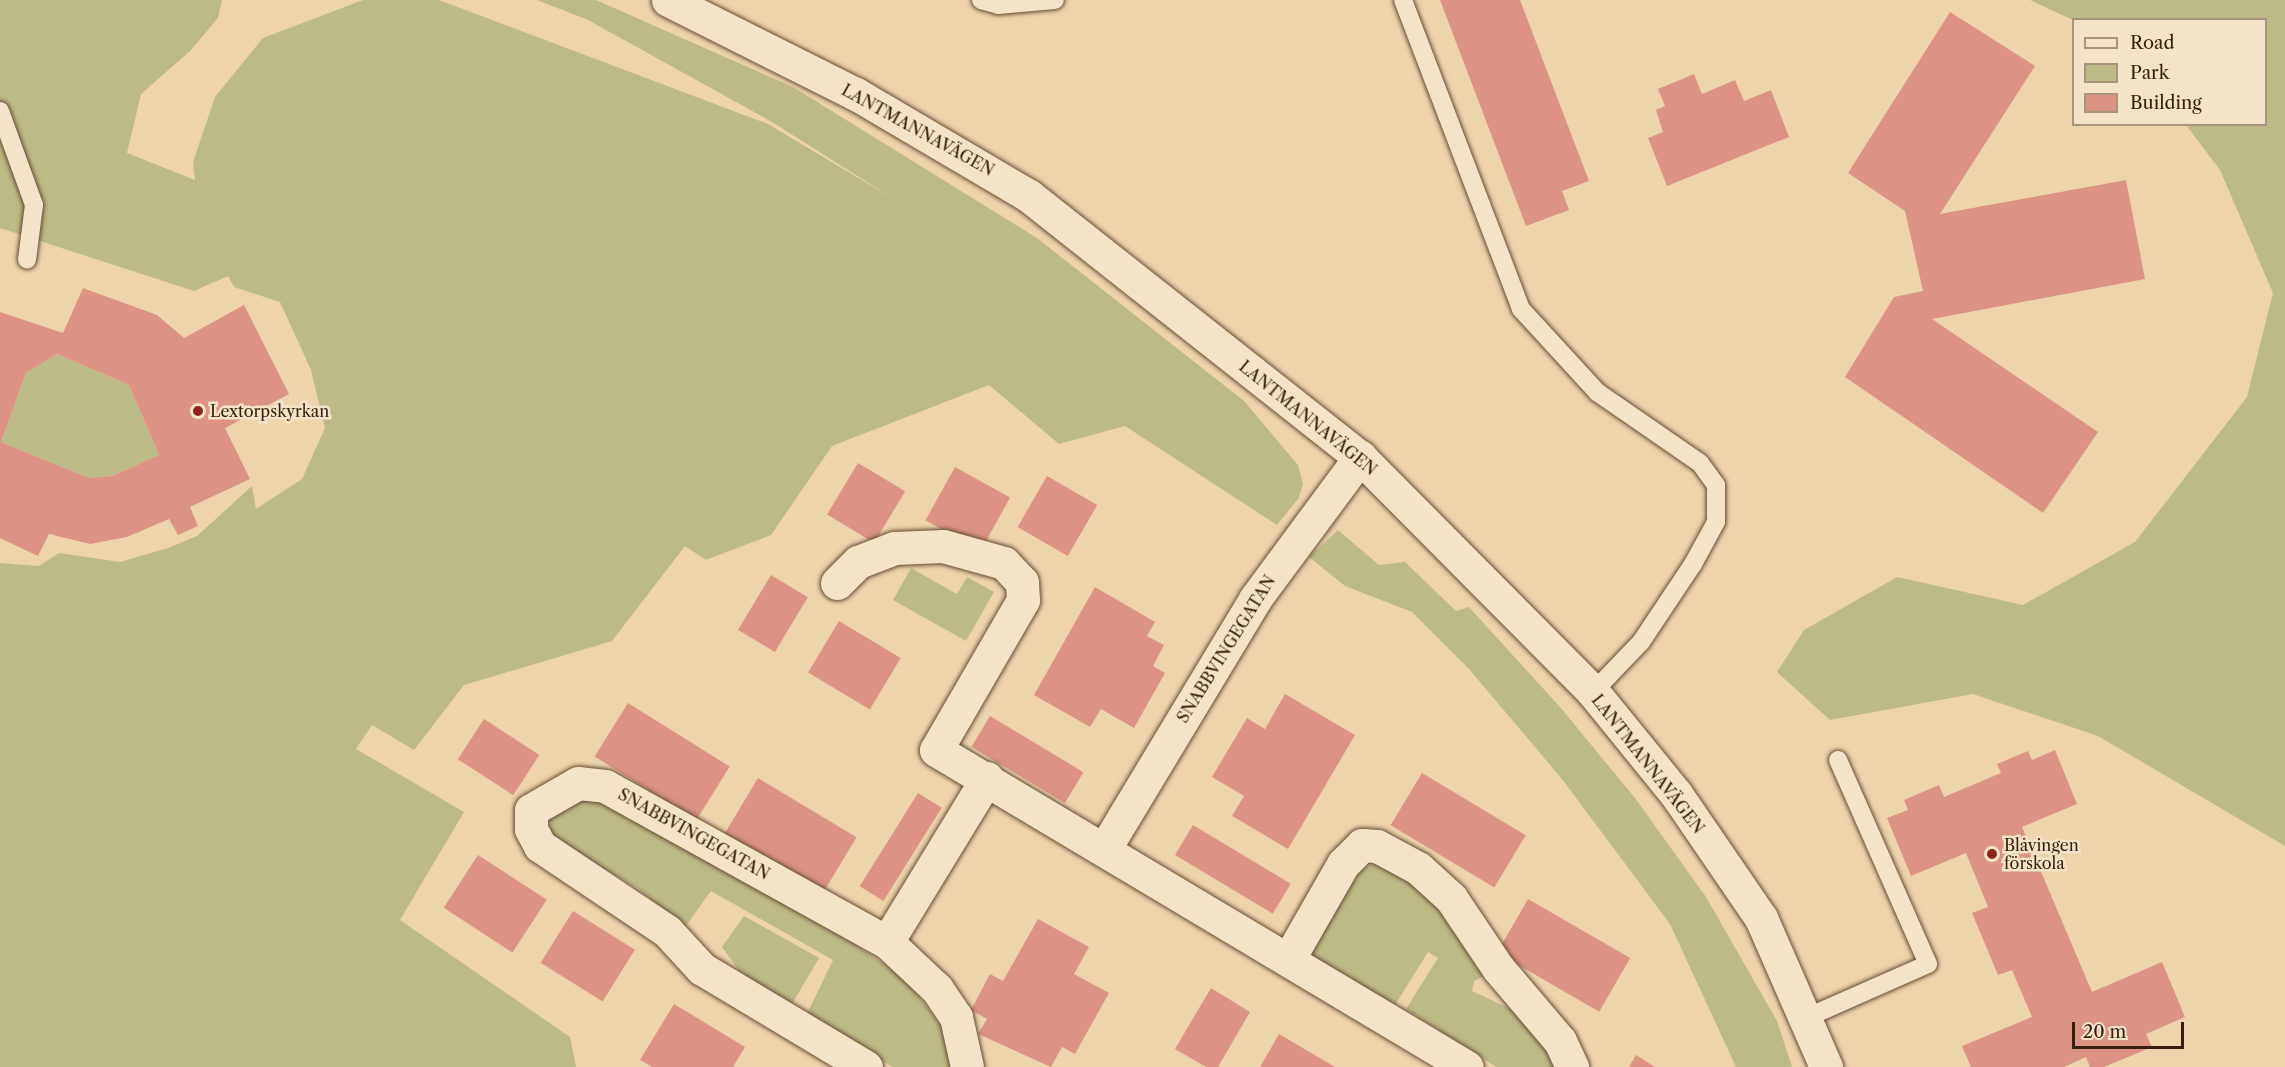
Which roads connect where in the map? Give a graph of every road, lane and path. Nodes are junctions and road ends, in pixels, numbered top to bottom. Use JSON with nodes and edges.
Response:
{"nodes":[{"id":1,"x":668,"y":0,"type":"edge"},
{"id":2,"x":981,"y":0,"type":"edge"},
{"id":3,"x":1055,"y":0,"type":"edge"},
{"id":4,"x":1403,"y":0,"type":"edge"},
{"id":5,"x":0,"y":111,"type":"edge"},
{"id":6,"x":27,"y":260,"type":"dead end"},
{"id":7,"x":1360,"y":457,"type":"junction"},
{"id":8,"x":837,"y":583,"type":"dead end"},
{"id":9,"x":1593,"y":692,"type":"junction"},
{"id":10,"x":1838,"y":760,"type":"dead end"},
{"id":11,"x":987,"y":778,"type":"junction"},
{"id":12,"x":1105,"y":848,"type":"junction"},
{"id":13,"x":887,"y":942,"type":"junction"},
{"id":14,"x":1288,"y":960,"type":"junction"},
{"id":15,"x":1808,"y":1017,"type":"junction"},
{"id":16,"x":866,"y":1067,"type":"edge"},
{"id":17,"x":967,"y":1067,"type":"edge"},
{"id":18,"x":1467,"y":1067,"type":"edge"},
{"id":19,"x":1572,"y":1067,"type":"edge"},
{"id":20,"x":1826,"y":1067,"type":"edge"}],
"edges":[{"from":1,"to":7,"type":"street","name":"LANTMANNAVÄGEN"},
{"from":2,"to":3,"type":"lane"},
{"from":4,"to":9,"type":"lane"},
{"from":5,"to":6,"type":"lane"},
{"from":7,"to":9,"type":"street","name":"LANTMANNAVÄGEN"},
{"from":7,"to":12,"type":"street","name":"SNABBVINGEGATAN"},
{"from":8,"to":11,"type":"street"},
{"from":9,"to":15,"type":"street","name":"LANTMANNAVÄGEN"},
{"from":10,"to":15,"type":"lane"},
{"from":11,"to":12,"type":"street"},
{"from":11,"to":13,"type":"street"},
{"from":12,"to":14,"type":"street"},
{"from":13,"to":16,"type":"street","name":"SNABBVINGEGATAN"},
{"from":13,"to":17,"type":"street","name":"SNABBVINGEGATAN"},
{"from":14,"to":18,"type":"street"},
{"from":14,"to":19,"type":"street"},
{"from":15,"to":20,"type":"street","name":"LANTMANNAVÄGEN"}]}
